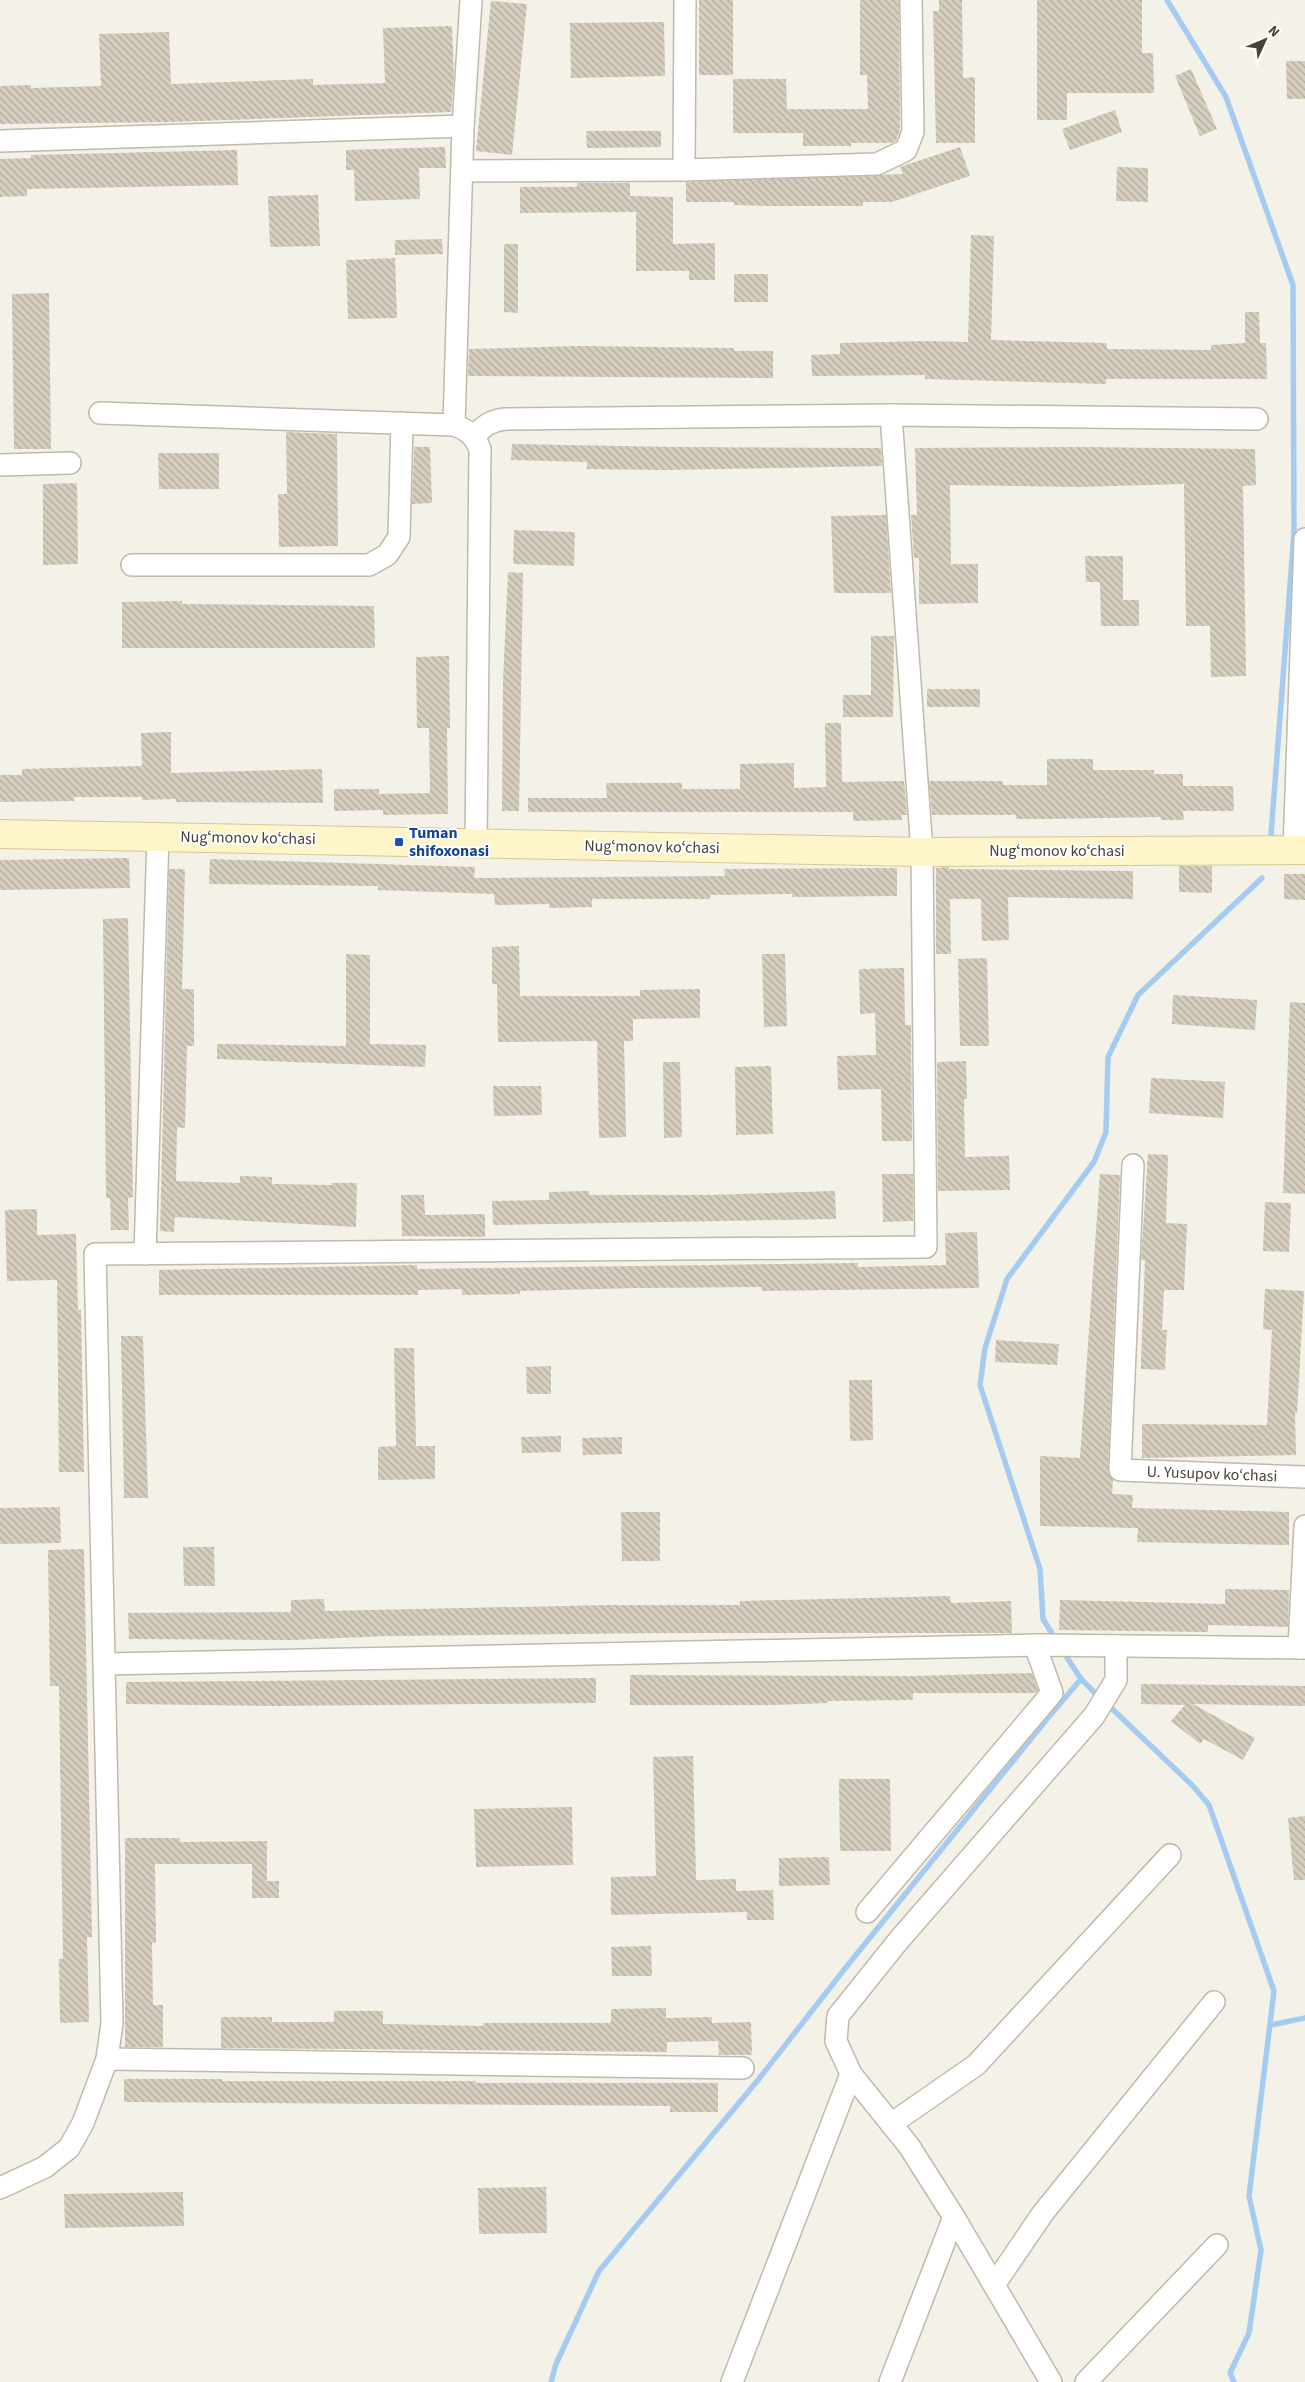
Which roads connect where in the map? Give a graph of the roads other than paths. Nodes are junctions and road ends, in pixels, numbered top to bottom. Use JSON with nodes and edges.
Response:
{"nodes":[{"id":1,"x":470,"y":0,"type":"edge"},
{"id":2,"x":685,"y":0,"type":"edge"},
{"id":3,"x":911,"y":0,"type":"edge"},
{"id":4,"x":463,"y":126,"type":"junction"},
{"id":5,"x":0,"y":141,"type":"edge"},
{"id":6,"x":684,"y":170,"type":"junction"},
{"id":7,"x":462,"y":171,"type":"junction"},
{"id":8,"x":100,"y":413,"type":"dead end"},
{"id":9,"x":891,"y":415,"type":"junction"},
{"id":10,"x":1257,"y":418,"type":"dead end"},
{"id":11,"x":402,"y":423,"type":"junction"},
{"id":12,"x":454,"y":425,"type":"junction"},
{"id":13,"x":475,"y":436,"type":"junction"},
{"id":14,"x":70,"y":463,"type":"dead end"},
{"id":15,"x":0,"y":465,"type":"edge"},
{"id":16,"x":1305,"y":539,"type":"edge"},
{"id":17,"x":132,"y":565,"type":"dead end"},
{"id":18,"x":0,"y":834,"type":"edge"},
{"id":19,"x":158,"y":836,"type":"junction"},
{"id":20,"x":476,"y":844,"type":"junction"},
{"id":21,"x":1300,"y":850,"type":"edge"},
{"id":22,"x":922,"y":852,"type":"junction"},
{"id":23,"x":1133,"y":1165,"type":"dead end"},
{"id":24,"x":145,"y":1254,"type":"junction"},
{"id":25,"x":1305,"y":1477,"type":"edge"},
{"id":26,"x":1305,"y":1526,"type":"edge"},
{"id":27,"x":1038,"y":1645,"type":"junction"},
{"id":28,"x":1116,"y":1646,"type":"junction"},
{"id":29,"x":1302,"y":1648,"type":"edge"},
{"id":30,"x":104,"y":1664,"type":"junction"},
{"id":31,"x":1170,"y":1855,"type":"dead end"},
{"id":32,"x":867,"y":1912,"type":"dead end"},
{"id":33,"x":1214,"y":2002,"type":"dead end"},
{"id":34,"x":107,"y":2059,"type":"junction"},
{"id":35,"x":743,"y":2068,"type":"dead end"},
{"id":36,"x":851,"y":2074,"type":"junction"},
{"id":37,"x":891,"y":2124,"type":"junction"},
{"id":38,"x":0,"y":2188,"type":"edge"},
{"id":39,"x":954,"y":2217,"type":"junction"},
{"id":40,"x":1217,"y":2245,"type":"dead end"},
{"id":41,"x":994,"y":2284,"type":"junction"},
{"id":42,"x":1050,"y":2381,"type":"edge"},
{"id":43,"x":732,"y":2382,"type":"edge"},
{"id":44,"x":890,"y":2382,"type":"edge"},
{"id":45,"x":1086,"y":2382,"type":"edge"}],
"edges":[{"from":1,"to":4,"type":"street"},
{"from":2,"to":6,"type":"street"},
{"from":3,"to":6,"type":"street"},
{"from":4,"to":5,"type":"street"},
{"from":4,"to":7,"type":"street"},
{"from":6,"to":7,"type":"street"},
{"from":7,"to":12,"type":"street"},
{"from":8,"to":11,"type":"street"},
{"from":9,"to":10,"type":"street"},
{"from":9,"to":13,"type":"street"},
{"from":9,"to":22,"type":"street"},
{"from":11,"to":12,"type":"street"},
{"from":11,"to":17,"type":"street"},
{"from":12,"to":13,"type":"street"},
{"from":13,"to":20,"type":"street"},
{"from":14,"to":15,"type":"street"},
{"from":16,"to":21,"type":"street"},
{"from":18,"to":19,"type":"main road","name":"Nugʻmonov koʻchasi"},
{"from":19,"to":20,"type":"main road","name":"Nugʻmonov koʻchasi"},
{"from":19,"to":24,"type":"street"},
{"from":20,"to":22,"type":"main road","name":"Nugʻmonov koʻchasi"},
{"from":21,"to":22,"type":"main road","name":"Nugʻmonov koʻchasi"},
{"from":22,"to":24,"type":"street"},
{"from":23,"to":25,"type":"street","name":"U. Yusupov ko‘chasi"},
{"from":24,"to":30,"type":"street"},
{"from":26,"to":29,"type":"street"},
{"from":27,"to":28,"type":"street"},
{"from":27,"to":30,"type":"street"},
{"from":27,"to":32,"type":"street"},
{"from":28,"to":29,"type":"street"},
{"from":28,"to":36,"type":"street"},
{"from":30,"to":34,"type":"street"},
{"from":31,"to":37,"type":"street"},
{"from":33,"to":41,"type":"street"},
{"from":34,"to":35,"type":"street"},
{"from":34,"to":38,"type":"street"},
{"from":36,"to":37,"type":"street"},
{"from":36,"to":43,"type":"street"},
{"from":37,"to":39,"type":"street"},
{"from":39,"to":41,"type":"street"},
{"from":39,"to":44,"type":"street"},
{"from":40,"to":45,"type":"street"},
{"from":41,"to":42,"type":"street"}]}
